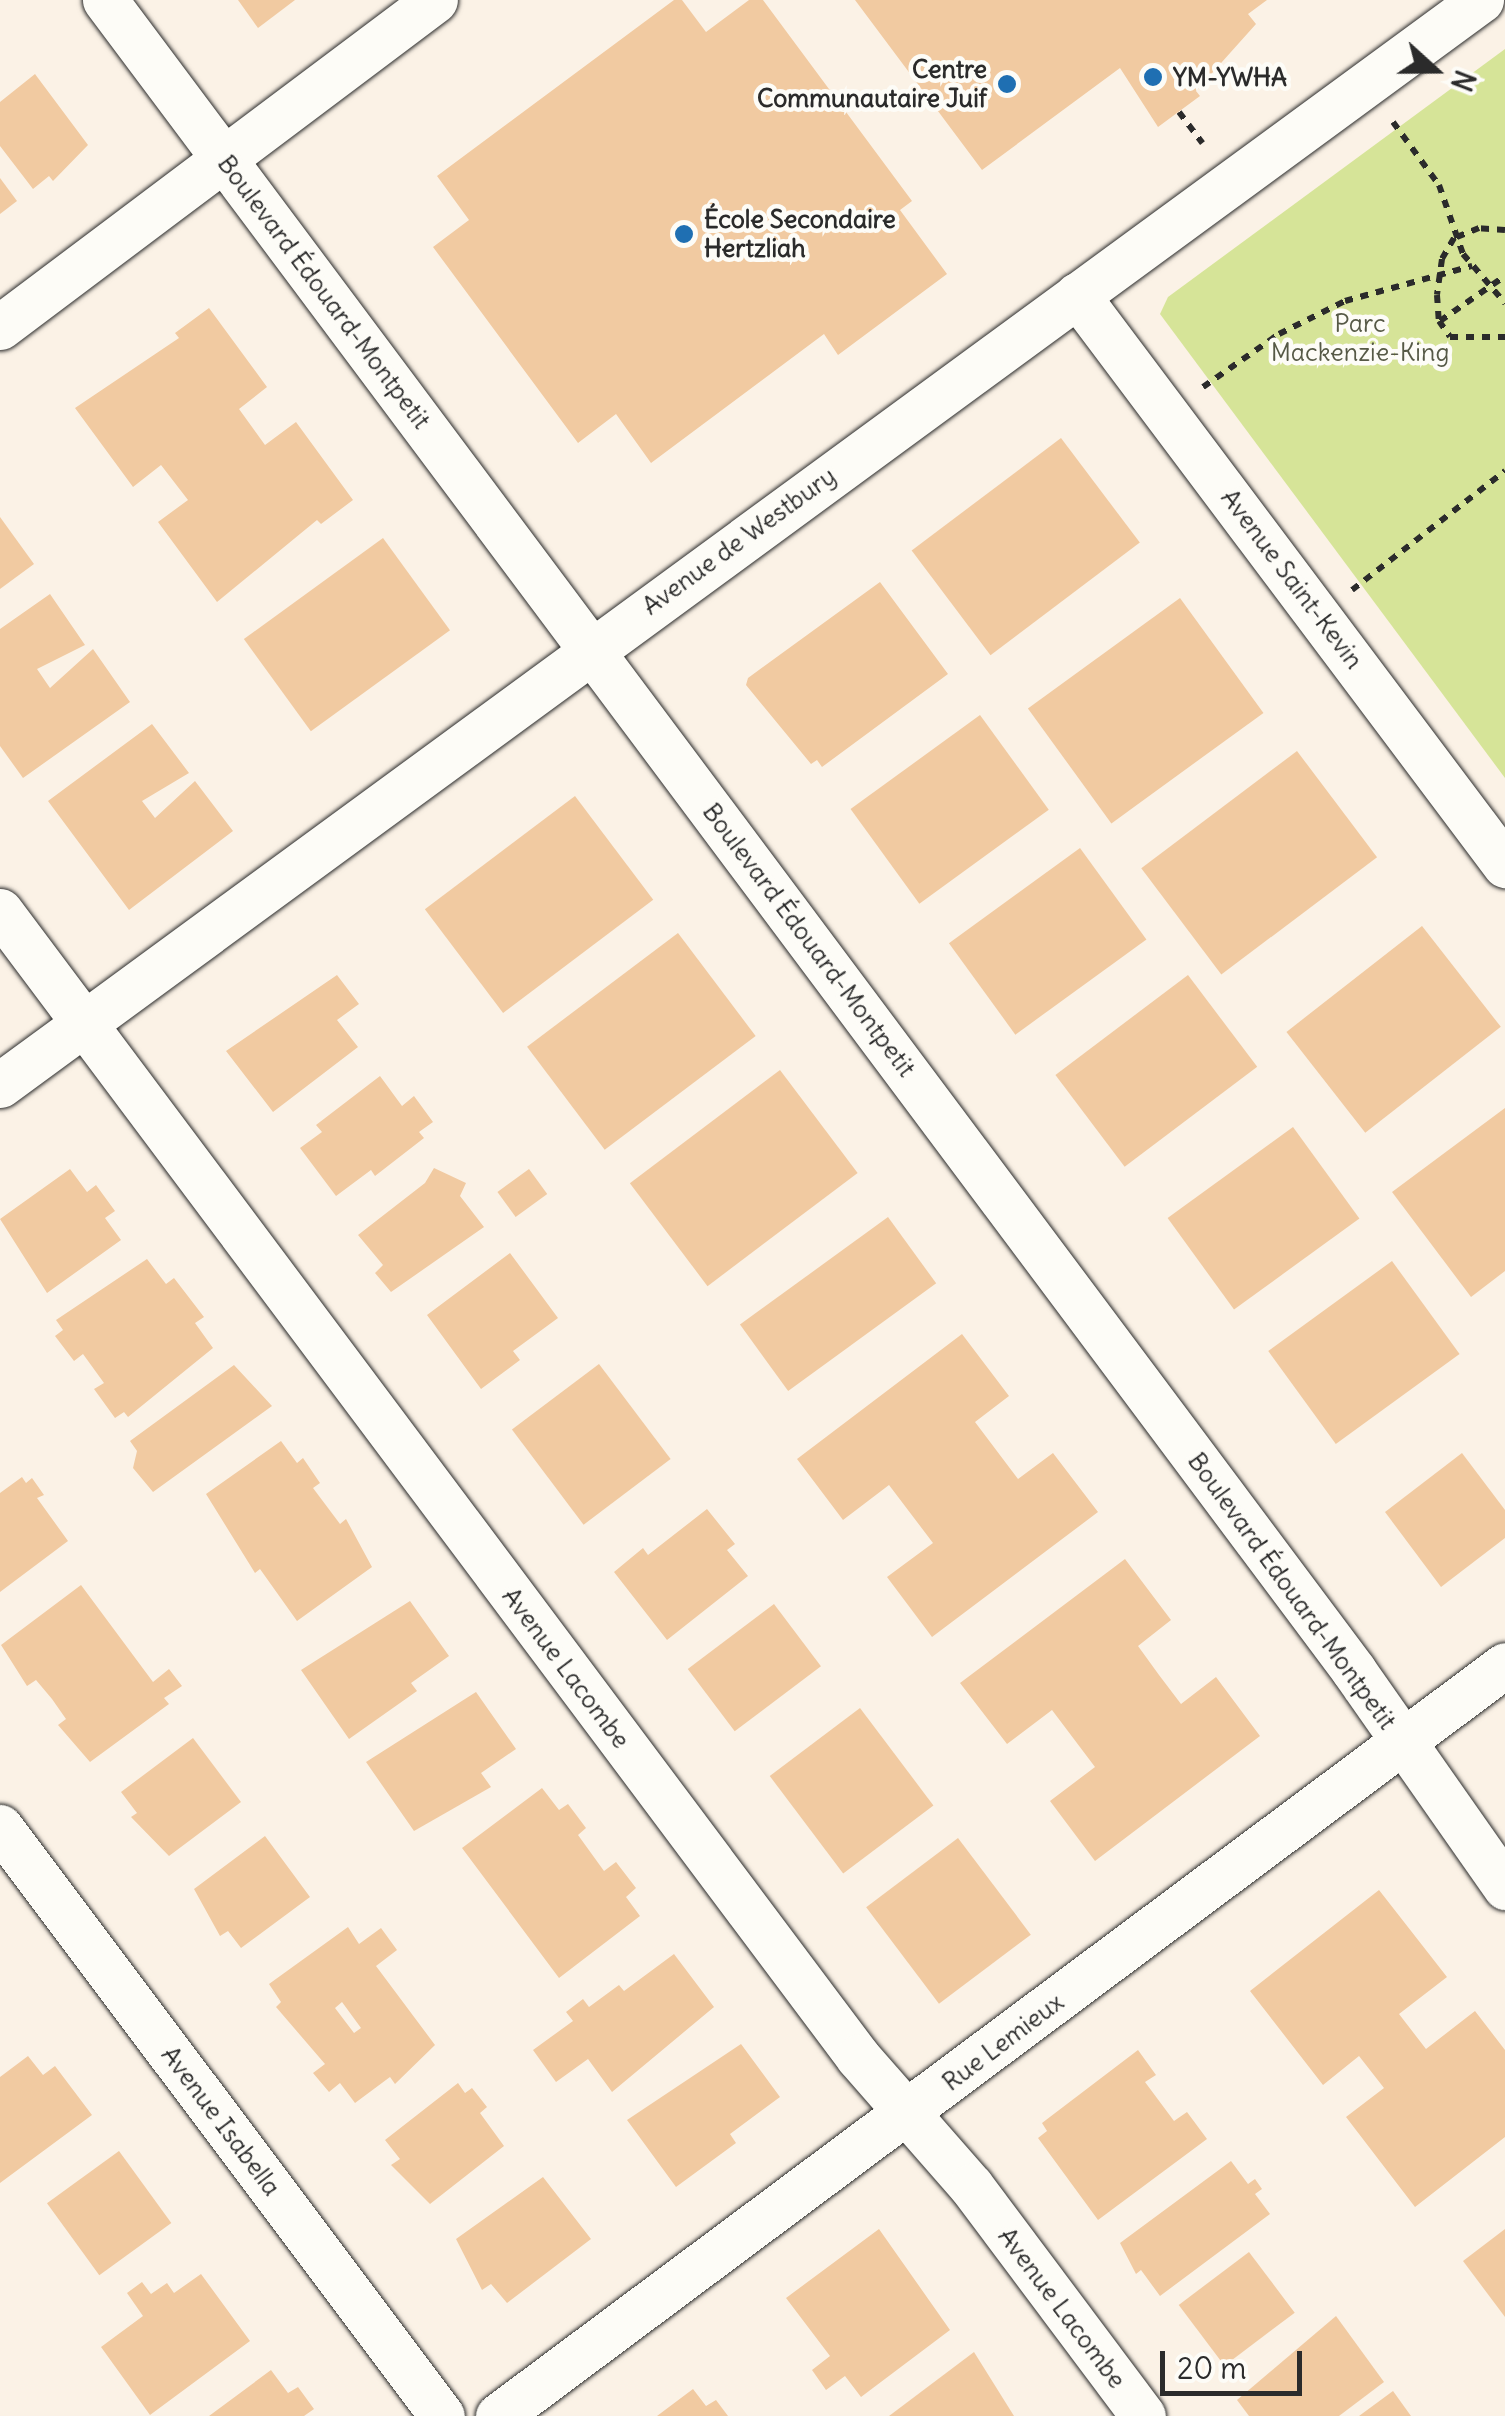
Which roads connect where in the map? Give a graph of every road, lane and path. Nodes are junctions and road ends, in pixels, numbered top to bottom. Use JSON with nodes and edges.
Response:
{"nodes":[{"id":1,"x":105,"y":0,"type":"edge"},
{"id":2,"x":434,"y":0,"type":"edge"},
{"id":3,"x":1481,"y":0,"type":"edge"},
{"id":4,"x":1178,"y":112,"type":"dead end"},
{"id":5,"x":1394,"y":124,"type":"dead end"},
{"id":6,"x":1202,"y":143,"type":"dead end"},
{"id":7,"x":225,"y":159,"type":"junction"},
{"id":8,"x":1505,"y":230,"type":"edge"},
{"id":9,"x":1454,"y":238,"type":"junction"},
{"id":10,"x":1472,"y":266,"type":"junction"},
{"id":11,"x":1438,"y":276,"type":"junction"},
{"id":12,"x":1505,"y":276,"type":"edge"},
{"id":13,"x":1490,"y":286,"type":"junction"},
{"id":14,"x":1078,"y":295,"type":"junction"},
{"id":15,"x":1505,"y":302,"type":"edge"},
{"id":16,"x":1439,"y":321,"type":"junction"},
{"id":17,"x":0,"y":327,"type":"edge"},
{"id":18,"x":1505,"y":338,"type":"edge"},
{"id":19,"x":1203,"y":387,"type":"dead end"},
{"id":20,"x":1505,"y":471,"type":"edge"},
{"id":21,"x":1355,"y":587,"type":"dead end"},
{"id":22,"x":592,"y":649,"type":"junction"},
{"id":23,"x":1505,"y":865,"type":"edge"},
{"id":24,"x":0,"y":911,"type":"edge"},
{"id":25,"x":85,"y":1023,"type":"junction"},
{"id":26,"x":0,"y":1086,"type":"edge"},
{"id":27,"x":1505,"y":1665,"type":"edge"},
{"id":28,"x":1402,"y":1743,"type":"junction"},
{"id":29,"x":0,"y":1827,"type":"edge"},
{"id":30,"x":1505,"y":1887,"type":"edge"},
{"id":31,"x":907,"y":2113,"type":"junction"},
{"id":32,"x":442,"y":2416,"type":"edge"},
{"id":33,"x":498,"y":2416,"type":"edge"},
{"id":34,"x":1143,"y":2416,"type":"edge"}],
"edges":[{"from":1,"to":7,"type":"street","name":"Boulevard Édouard-Montpetit"},
{"from":2,"to":7,"type":"street"},
{"from":3,"to":14,"type":"street","name":"Avenue de Westbury"},
{"from":4,"to":6,"type":"path"},
{"from":5,"to":9,"type":"path"},
{"from":7,"to":17,"type":"street"},
{"from":7,"to":22,"type":"street","name":"Boulevard Édouard-Montpetit"},
{"from":8,"to":9,"type":"path"},
{"from":9,"to":10,"type":"path"},
{"from":9,"to":11,"type":"path"},
{"from":10,"to":11,"type":"path"},
{"from":10,"to":13,"type":"path"},
{"from":11,"to":16,"type":"path"},
{"from":11,"to":19,"type":"path"},
{"from":12,"to":13,"type":"path"},
{"from":13,"to":15,"type":"path"},
{"from":13,"to":16,"type":"path"},
{"from":14,"to":22,"type":"street","name":"Avenue de Westbury"},
{"from":14,"to":23,"type":"street","name":"Avenue Saint-Kevin"},
{"from":16,"to":18,"type":"path"},
{"from":20,"to":21,"type":"path"},
{"from":22,"to":25,"type":"street","name":"Avenue de Westbury"},
{"from":22,"to":28,"type":"street","name":"Boulevard Édouard-Montpetit"},
{"from":24,"to":25,"type":"street","name":"Avenue Lacombe"},
{"from":25,"to":26,"type":"street","name":"Avenue de Westbury"},
{"from":25,"to":31,"type":"street","name":"Avenue Lacombe"},
{"from":27,"to":28,"type":"street","name":"Rue Lemieux"},
{"from":28,"to":30,"type":"street","name":"Boulevard Édouard-Montpetit"},
{"from":28,"to":31,"type":"street","name":"Rue Lemieux"},
{"from":29,"to":32,"type":"street","name":"Avenue Isabella"},
{"from":31,"to":33,"type":"street","name":"Rue Lemieux"},
{"from":31,"to":34,"type":"street","name":"Avenue Lacombe"}]}
